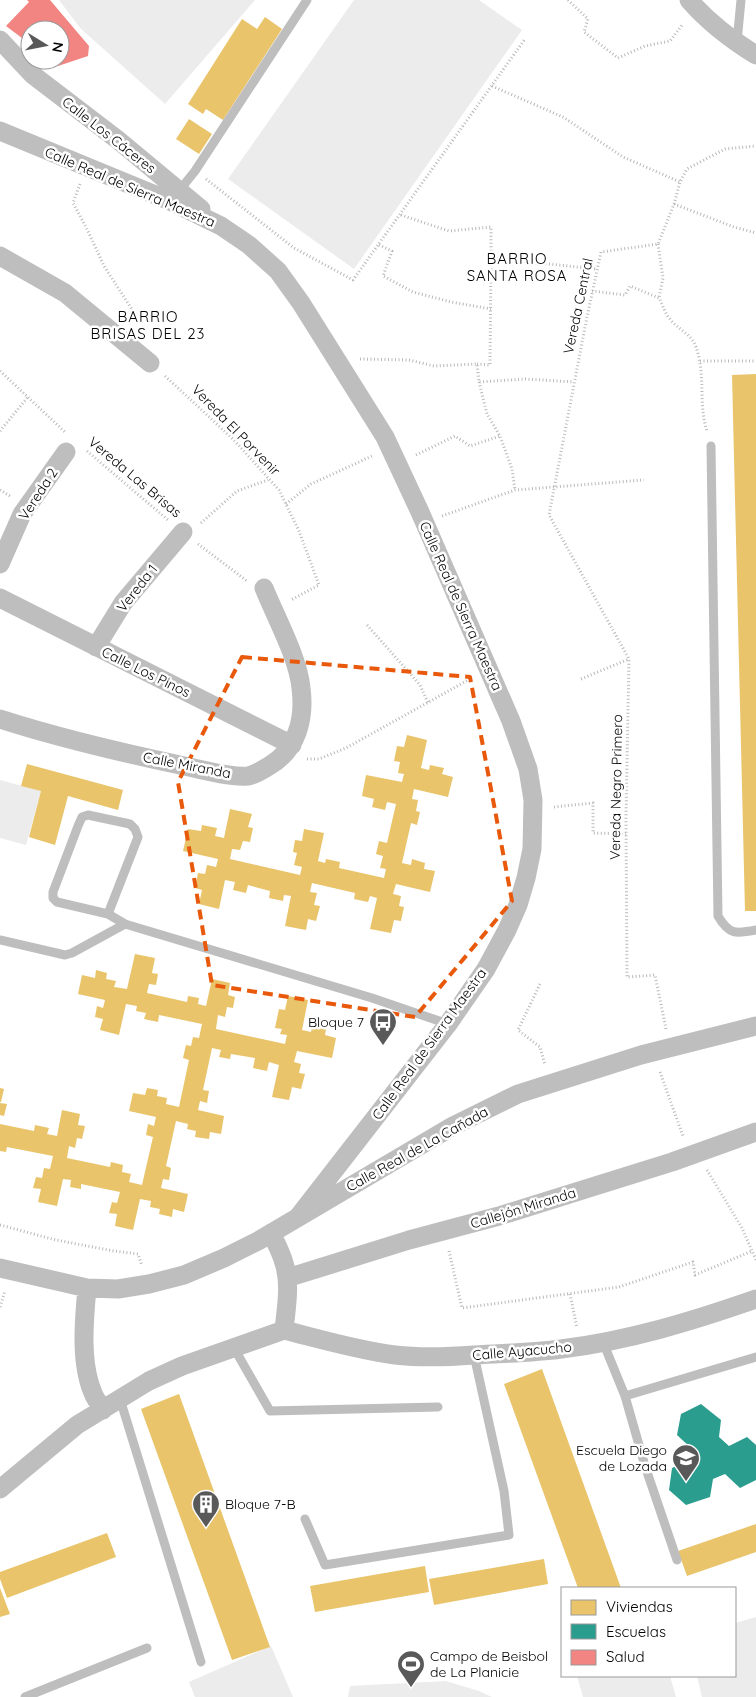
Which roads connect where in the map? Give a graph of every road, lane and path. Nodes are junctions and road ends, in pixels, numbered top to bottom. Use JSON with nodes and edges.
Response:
{"nodes":[{"id":1,"x":306,"y":0,"type":"edge"},
{"id":2,"x":568,"y":0,"type":"edge"},
{"id":3,"x":741,"y":0,"type":"edge"},
{"id":4,"x":692,"y":4,"type":"edge"},
{"id":5,"x":525,"y":39,"type":"dead end"},
{"id":6,"x":0,"y":40,"type":"edge"},
{"id":7,"x":736,"y":43,"type":"junction"},
{"id":8,"x":756,"y":55,"type":"edge"},
{"id":9,"x":492,"y":86,"type":"junction"},
{"id":10,"x":0,"y":131,"type":"edge"},
{"id":11,"x":756,"y":146,"type":"edge"},
{"id":12,"x":87,"y":168,"type":"junction"},
{"id":13,"x":195,"y":171,"type":"junction"},
{"id":14,"x":680,"y":182,"type":"junction"},
{"id":15,"x":179,"y":191,"type":"junction"},
{"id":16,"x":674,"y":204,"type":"junction"},
{"id":17,"x":401,"y":214,"type":"junction"},
{"id":18,"x":221,"y":226,"type":"junction"},
{"id":19,"x":756,"y":233,"type":"edge"},
{"id":20,"x":658,"y":244,"type":"junction"},
{"id":21,"x":379,"y":245,"type":"junction"},
{"id":22,"x":0,"y":256,"type":"edge"},
{"id":23,"x":491,"y":258,"type":"junction"},
{"id":24,"x":597,"y":269,"type":"junction"},
{"id":25,"x":592,"y":291,"type":"junction"},
{"id":26,"x":659,"y":298,"type":"junction"},
{"id":27,"x":491,"y":309,"type":"junction"},
{"id":28,"x":114,"y":333,"type":"junction"},
{"id":29,"x":337,"y":359,"type":"junction"},
{"id":30,"x":700,"y":361,"type":"junction"},
{"id":31,"x":756,"y":361,"type":"edge"},
{"id":32,"x":150,"y":363,"type":"joint"},
{"id":33,"x":477,"y":364,"type":"junction"},
{"id":34,"x":0,"y":371,"type":"edge"},
{"id":35,"x":480,"y":382,"type":"junction"},
{"id":36,"x":574,"y":382,"type":"junction"},
{"id":37,"x":28,"y":397,"type":"junction"},
{"id":38,"x":0,"y":430,"type":"edge"},
{"id":39,"x":500,"y":436,"type":"junction"},
{"id":40,"x":72,"y":445,"type":"junction"},
{"id":41,"x":711,"y":446,"type":"joint"},
{"id":42,"x":393,"y":456,"type":"junction"},
{"id":43,"x":268,"y":480,"type":"junction"},
{"id":44,"x":644,"y":480,"type":"dead end"},
{"id":45,"x":554,"y":488,"type":"junction"},
{"id":46,"x":515,"y":490,"type":"junction"},
{"id":47,"x":286,"y":504,"type":"junction"},
{"id":48,"x":424,"y":522,"type":"junction"},
{"id":49,"x":185,"y":534,"type":"junction"},
{"id":50,"x":0,"y":564,"type":"edge"},
{"id":51,"x":264,"y":588,"type":"joint"},
{"id":52,"x":0,"y":598,"type":"edge"},
{"id":53,"x":272,"y":610,"type":"junction"},
{"id":54,"x":367,"y":625,"type":"dead end"},
{"id":55,"x":96,"y":648,"type":"junction"},
{"id":56,"x":629,"y":659,"type":"junction"},
{"id":57,"x":488,"y":669,"type":"junction"},
{"id":58,"x":581,"y":678,"type":"dead end"},
{"id":59,"x":428,"y":703,"type":"junction"},
{"id":60,"x":0,"y":719,"type":"edge"},
{"id":61,"x":292,"y":745,"type":"junction"},
{"id":62,"x":278,"y":761,"type":"junction"},
{"id":63,"x":533,"y":808,"type":"junction"},
{"id":64,"x":626,"y":834,"type":"junction"},
{"id":65,"x":108,"y":914,"type":"junction"},
{"id":66,"x":125,"y":924,"type":"junction"},
{"id":67,"x":756,"y":930,"type":"edge"},
{"id":68,"x":0,"y":940,"type":"edge"},
{"id":69,"x":540,"y":984,"type":"dead end"},
{"id":70,"x":448,"y":1024,"type":"junction"},
{"id":71,"x":756,"y":1026,"type":"edge"},
{"id":72,"x":662,"y":1050,"type":"junction"},
{"id":73,"x":551,"y":1083,"type":"junction"},
{"id":74,"x":756,"y":1132,"type":"edge"},
{"id":75,"x":693,"y":1154,"type":"junction"},
{"id":76,"x":298,"y":1217,"type":"junction"},
{"id":77,"x":0,"y":1225,"type":"edge"},
{"id":78,"x":445,"y":1230,"type":"junction"},
{"id":79,"x":271,"y":1234,"type":"junction"},
{"id":80,"x":752,"y":1251,"type":"junction"},
{"id":81,"x":756,"y":1260,"type":"edge"},
{"id":82,"x":0,"y":1268,"type":"edge"},
{"id":83,"x":287,"y":1278,"type":"junction"},
{"id":84,"x":149,"y":1284,"type":"junction"},
{"id":85,"x":87,"y":1288,"type":"junction"},
{"id":86,"x":570,"y":1294,"type":"junction"},
{"id":87,"x":756,"y":1299,"type":"edge"},
{"id":88,"x":284,"y":1330,"type":"junction"},
{"id":89,"x":603,"y":1342,"type":"junction"},
{"id":90,"x":581,"y":1346,"type":"junction"},
{"id":91,"x":234,"y":1348,"type":"junction"},
{"id":92,"x":474,"y":1355,"type":"junction"},
{"id":93,"x":756,"y":1357,"type":"edge"},
{"id":94,"x":625,"y":1396,"type":"junction"},
{"id":95,"x":120,"y":1399,"type":"junction"},
{"id":96,"x":438,"y":1407,"type":"dead end"},
{"id":97,"x":103,"y":1410,"type":"junction"},
{"id":98,"x":0,"y":1489,"type":"edge"},
{"id":99,"x":305,"y":1519,"type":"dead end"},
{"id":100,"x":677,"y":1560,"type":"dead end"},
{"id":101,"x":147,"y":1648,"type":"dead end"},
{"id":102,"x":200,"y":1662,"type":"dead end"},
{"id":103,"x":25,"y":1697,"type":"edge"}],
"edges":[{"from":1,"to":13,"type":"lane"},
{"from":2,"to":4,"type":"path"},
{"from":3,"to":7,"type":"lane"},
{"from":4,"to":7,"type":"street"},
{"from":5,"to":9,"type":"path"},
{"from":6,"to":15,"type":"street","name":"Calle Los Cáceres"},
{"from":7,"to":8,"type":"street"},
{"from":9,"to":14,"type":"path"},
{"from":9,"to":17,"type":"path"},
{"from":10,"to":12,"type":"street","name":"Calle Real de Sierra Maestra"},
{"from":11,"to":14,"type":"path"},
{"from":12,"to":18,"type":"street","name":"Calle Real de Sierra Maestra"},
{"from":12,"to":28,"type":"path"},
{"from":13,"to":15,"type":"lane"},
{"from":13,"to":21,"type":"path"},
{"from":14,"to":16,"type":"path"},
{"from":15,"to":18,"type":"street","name":"Calle Los Cáceres"},
{"from":16,"to":19,"type":"path"},
{"from":16,"to":20,"type":"path"},
{"from":17,"to":21,"type":"path"},
{"from":17,"to":23,"type":"path"},
{"from":18,"to":29,"type":"street","name":"Calle Real de Sierra Maestra"},
{"from":20,"to":24,"type":"path","name":"Vereda Central"},
{"from":20,"to":26,"type":"path"},
{"from":21,"to":27,"type":"path"},
{"from":22,"to":28,"type":"street"},
{"from":23,"to":24,"type":"path"},
{"from":23,"to":27,"type":"path"},
{"from":24,"to":25,"type":"path","name":"Vereda Central"},
{"from":25,"to":26,"type":"path"},
{"from":25,"to":36,"type":"path","name":"Vereda Central"},
{"from":26,"to":30,"type":"path"},
{"from":27,"to":33,"type":"path"},
{"from":28,"to":32,"type":"street"},
{"from":29,"to":33,"type":"path"},
{"from":29,"to":42,"type":"street","name":"Calle Real de Sierra Maestra"},
{"from":30,"to":31,"type":"path"},
{"from":30,"to":41,"type":"path"},
{"from":32,"to":43,"type":"path","name":"Vereda El Porvenir"},
{"from":33,"to":35,"type":"path"},
{"from":34,"to":37,"type":"path","name":"Vereda Las Brisas"},
{"from":35,"to":36,"type":"path"},
{"from":35,"to":39,"type":"path"},
{"from":36,"to":45,"type":"path","name":"Vereda Central"},
{"from":37,"to":38,"type":"path"},
{"from":37,"to":40,"type":"path","name":"Vereda Las Brisas"},
{"from":39,"to":42,"type":"path"},
{"from":39,"to":46,"type":"path"},
{"from":40,"to":49,"type":"path","name":"Vereda Las Brisas"},
{"from":40,"to":50,"type":"street","name":"Vereda 2"},
{"from":41,"to":67,"type":"lane"},
{"from":42,"to":47,"type":"path"},
{"from":42,"to":48,"type":"street","name":"Calle Real de Sierra Maestra"},
{"from":43,"to":47,"type":"path","name":"Vereda El Porvenir"},
{"from":43,"to":49,"type":"path"},
{"from":44,"to":45,"type":"path"},
{"from":45,"to":46,"type":"path"},
{"from":45,"to":56,"type":"path","name":"Vereda Central"},
{"from":46,"to":48,"type":"path"},
{"from":47,"to":53,"type":"path","name":"Vereda El Porvenir"},
{"from":48,"to":57,"type":"street","name":"Calle Real de Sierra Maestra"},
{"from":49,"to":51,"type":"path","name":"Vereda Las Brisas"},
{"from":49,"to":55,"type":"street","name":"Vereda 1"},
{"from":51,"to":53,"type":"street","name":"Calle Miranda"},
{"from":52,"to":55,"type":"street","name":"Calle Los Pinos"},
{"from":53,"to":61,"type":"street","name":"Calle Miranda"},
{"from":54,"to":59,"type":"path"},
{"from":55,"to":61,"type":"street","name":"Calle Los Pinos"},
{"from":56,"to":58,"type":"path"},
{"from":56,"to":64,"type":"path","name":"Vereda Negro Primero"},
{"from":57,"to":59,"type":"path"},
{"from":57,"to":63,"type":"street","name":"Calle Real de Sierra Maestra"},
{"from":59,"to":62,"type":"path"},
{"from":60,"to":62,"type":"street","name":"Calle Miranda"},
{"from":61,"to":62,"type":"street","name":"Calle Miranda"},
{"from":63,"to":64,"type":"path"},
{"from":63,"to":70,"type":"street","name":"Calle Real de Sierra Maestra"},
{"from":64,"to":72,"type":"path","name":"Vereda Negro Primero"},
{"from":65,"to":65,"type":"lane"},
{"from":65,"to":66,"type":"lane"},
{"from":66,"to":68,"type":"lane"},
{"from":66,"to":70,"type":"lane"},
{"from":69,"to":73,"type":"path"},
{"from":70,"to":76,"type":"street","name":"Calle Real de Sierra Maestra"},
{"from":71,"to":72,"type":"street","name":"Calle Real de La Cañada"},
{"from":72,"to":73,"type":"street","name":"Calle Real de La Cañada"},
{"from":72,"to":75,"type":"path"},
{"from":73,"to":76,"type":"street","name":"Calle Real de La Cañada"},
{"from":74,"to":75,"type":"street","name":"Callejón Miranda"},
{"from":75,"to":78,"type":"street","name":"Callejón Miranda"},
{"from":75,"to":80,"type":"path"},
{"from":76,"to":79,"type":"street","name":"Calle Real de La Cañada"},
{"from":77,"to":84,"type":"path"},
{"from":78,"to":83,"type":"street","name":"Callejón Miranda"},
{"from":78,"to":86,"type":"path"},
{"from":79,"to":83,"type":"street"},
{"from":79,"to":84,"type":"street","name":"Calle Real de La Cañada"},
{"from":80,"to":81,"type":"path"},
{"from":80,"to":86,"type":"path"},
{"from":82,"to":85,"type":"street","name":"Calle Real de La Cañada"},
{"from":83,"to":88,"type":"street"},
{"from":84,"to":85,"type":"street","name":"Calle Real de La Cañada"},
{"from":85,"to":97,"type":"street"},
{"from":86,"to":90,"type":"path"},
{"from":87,"to":89,"type":"street","name":"Calle Ayacucho"},
{"from":88,"to":91,"type":"street"},
{"from":88,"to":92,"type":"street","name":"Calle Ayacucho"},
{"from":89,"to":90,"type":"street","name":"Calle Ayacucho"},
{"from":89,"to":94,"type":"lane"},
{"from":90,"to":92,"type":"street","name":"Calle Ayacucho"},
{"from":91,"to":95,"type":"street"},
{"from":91,"to":96,"type":"lane"},
{"from":92,"to":99,"type":"lane"},
{"from":93,"to":94,"type":"lane"},
{"from":94,"to":100,"type":"lane"},
{"from":95,"to":97,"type":"street"},
{"from":95,"to":102,"type":"lane"},
{"from":97,"to":98,"type":"street"},
{"from":101,"to":103,"type":"lane"}]}
